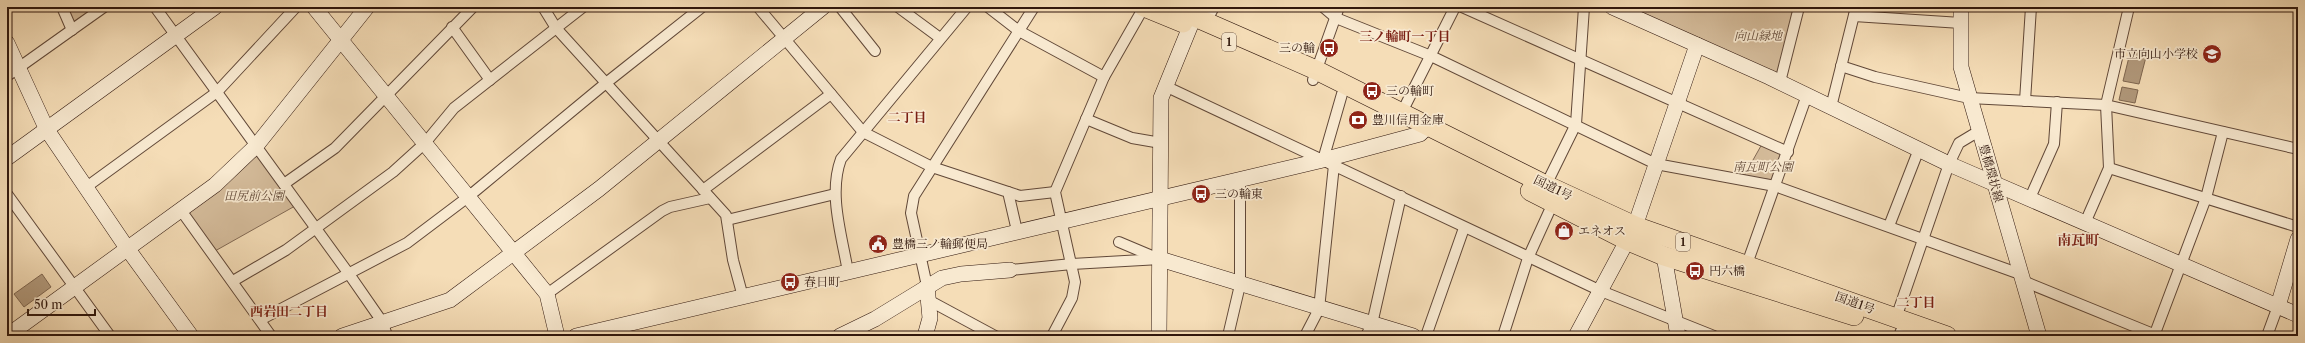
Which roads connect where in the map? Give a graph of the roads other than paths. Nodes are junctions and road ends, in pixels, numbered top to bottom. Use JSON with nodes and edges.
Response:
{"nodes":[{"id":1,"x":62,"y":7,"type":"edge"},
{"id":2,"x":104,"y":7,"type":"edge"},
{"id":3,"x":155,"y":7,"type":"edge"},
{"id":4,"x":214,"y":7,"type":"edge"},
{"id":5,"x":296,"y":7,"type":"edge"},
{"id":6,"x":314,"y":7,"type":"edge"},
{"id":7,"x":367,"y":7,"type":"edge"},
{"id":8,"x":473,"y":7,"type":"edge"},
{"id":9,"x":543,"y":7,"type":"edge"},
{"id":10,"x":583,"y":7,"type":"edge"},
{"id":11,"x":702,"y":7,"type":"edge"},
{"id":12,"x":758,"y":7,"type":"edge"},
{"id":13,"x":823,"y":7,"type":"edge"},
{"id":14,"x":840,"y":7,"type":"edge"},
{"id":15,"x":898,"y":7,"type":"edge"},
{"id":16,"x":967,"y":7,"type":"edge"},
{"id":17,"x":988,"y":7,"type":"edge"},
{"id":18,"x":1034,"y":7,"type":"edge"},
{"id":19,"x":1144,"y":7,"type":"edge"},
{"id":20,"x":1172,"y":7,"type":"edge"},
{"id":21,"x":1323,"y":7,"type":"edge"},
{"id":22,"x":1339,"y":7,"type":"edge"},
{"id":23,"x":1455,"y":7,"type":"edge"},
{"id":24,"x":1462,"y":7,"type":"edge"},
{"id":25,"x":1584,"y":7,"type":"edge"},
{"id":26,"x":1612,"y":7,"type":"edge"},
{"id":27,"x":1799,"y":7,"type":"edge"},
{"id":28,"x":1961,"y":7,"type":"edge"},
{"id":29,"x":2031,"y":7,"type":"edge"},
{"id":30,"x":2129,"y":7,"type":"edge"},
{"id":31,"x":1855,"y":12,"type":"edge"},
{"id":32,"x":1201,"y":18,"type":"edge"},
{"id":33,"x":1336,"y":18,"type":"junction"},
{"id":34,"x":1961,"y":23,"type":"junction"},
{"id":35,"x":452,"y":27,"type":"junction"},
{"id":36,"x":556,"y":28,"type":"junction"},
{"id":37,"x":72,"y":30,"type":"junction"},
{"id":38,"x":1019,"y":31,"type":"junction"},
{"id":39,"x":176,"y":35,"type":"junction"},
{"id":40,"x":785,"y":38,"type":"junction"},
{"id":41,"x":940,"y":38,"type":"junction"},
{"id":42,"x":341,"y":40,"type":"junction"},
{"id":43,"x":7,"y":43,"type":"edge"},
{"id":44,"x":1697,"y":45,"type":"junction"},
{"id":45,"x":875,"y":51,"type":"dead end"},
{"id":46,"x":1431,"y":56,"type":"junction"},
{"id":47,"x":1581,"y":61,"type":"junction"},
{"id":48,"x":1841,"y":66,"type":"junction"},
{"id":49,"x":12,"y":72,"type":"edge"},
{"id":50,"x":1315,"y":75,"type":"junction"},
{"id":51,"x":1104,"y":77,"type":"junction"},
{"id":52,"x":490,"y":80,"type":"junction"},
{"id":53,"x":1780,"y":82,"type":"junction"},
{"id":54,"x":606,"y":83,"type":"junction"},
{"id":55,"x":1164,"y":86,"type":"junction"},
{"id":56,"x":217,"y":92,"type":"junction"},
{"id":57,"x":386,"y":94,"type":"junction"},
{"id":58,"x":831,"y":94,"type":"junction"},
{"id":59,"x":1342,"y":94,"type":"junction"},
{"id":60,"x":1807,"y":95,"type":"junction"},
{"id":61,"x":1969,"y":98,"type":"junction"},
{"id":62,"x":2025,"y":101,"type":"junction"},
{"id":63,"x":2057,"y":102,"type":"junction"},
{"id":64,"x":1677,"y":103,"type":"junction"},
{"id":65,"x":2106,"y":105,"type":"junction"},
{"id":66,"x":1831,"y":107,"type":"junction"},
{"id":67,"x":1402,"y":112,"type":"junction"},
{"id":68,"x":1086,"y":120,"type":"junction"},
{"id":69,"x":1576,"y":124,"type":"junction"},
{"id":70,"x":1425,"y":129,"type":"junction"},
{"id":71,"x":47,"y":130,"type":"junction"},
{"id":72,"x":1979,"y":130,"type":"junction"},
{"id":73,"x":863,"y":132,"type":"junction"},
{"id":74,"x":2222,"y":132,"type":"junction"},
{"id":75,"x":658,"y":140,"type":"junction"},
{"id":76,"x":425,"y":143,"type":"junction"},
{"id":77,"x":1161,"y":143,"type":"junction"},
{"id":78,"x":256,"y":146,"type":"junction"},
{"id":79,"x":1919,"y":149,"type":"junction"},
{"id":80,"x":2298,"y":149,"type":"edge"},
{"id":81,"x":1788,"y":152,"type":"junction"},
{"id":82,"x":7,"y":158,"type":"edge"},
{"id":83,"x":1329,"y":162,"type":"junction"},
{"id":84,"x":1656,"y":164,"type":"junction"},
{"id":85,"x":1949,"y":164,"type":"junction"},
{"id":86,"x":932,"y":167,"type":"junction"},
{"id":87,"x":2109,"y":168,"type":"junction"},
{"id":88,"x":1240,"y":179,"type":"junction"},
{"id":89,"x":1994,"y":183,"type":"junction"},
{"id":90,"x":284,"y":184,"type":"junction"},
{"id":91,"x":1546,"y":185,"type":"junction"},
{"id":92,"x":1775,"y":186,"type":"junction"},
{"id":93,"x":85,"y":188,"type":"junction"},
{"id":94,"x":1008,"y":192,"type":"junction"},
{"id":95,"x":1055,"y":192,"type":"junction"},
{"id":96,"x":7,"y":194,"type":"edge"},
{"id":97,"x":707,"y":194,"type":"junction"},
{"id":98,"x":835,"y":194,"type":"junction"},
{"id":99,"x":1401,"y":196,"type":"junction"},
{"id":100,"x":468,"y":197,"type":"junction"},
{"id":101,"x":1161,"y":198,"type":"junction"},
{"id":102,"x":2030,"y":198,"type":"junction"},
{"id":103,"x":2206,"y":198,"type":"junction"},
{"id":104,"x":1553,"y":203,"type":"junction"},
{"id":105,"x":180,"y":209,"type":"junction"},
{"id":106,"x":727,"y":220,"type":"junction"},
{"id":107,"x":1061,"y":220,"type":"junction"},
{"id":108,"x":2085,"y":223,"type":"junction"},
{"id":109,"x":1889,"y":226,"type":"junction"},
{"id":110,"x":2298,"y":227,"type":"edge"},
{"id":111,"x":1464,"y":228,"type":"junction"},
{"id":112,"x":316,"y":229,"type":"junction"},
{"id":113,"x":1017,"y":231,"type":"junction"},
{"id":114,"x":1632,"y":234,"type":"junction"},
{"id":115,"x":1924,"y":238,"type":"junction"},
{"id":116,"x":2298,"y":239,"type":"edge"},
{"id":117,"x":1119,"y":242,"type":"dead end"},
{"id":118,"x":127,"y":248,"type":"junction"},
{"id":119,"x":514,"y":253,"type":"junction"},
{"id":120,"x":920,"y":254,"type":"junction"},
{"id":121,"x":1664,"y":256,"type":"junction"},
{"id":122,"x":1528,"y":258,"type":"junction"},
{"id":123,"x":1160,"y":259,"type":"junction"},
{"id":124,"x":1072,"y":264,"type":"junction"},
{"id":125,"x":1747,"y":264,"type":"junction"},
{"id":126,"x":2179,"y":264,"type":"junction"},
{"id":127,"x":1010,"y":270,"type":"joint"},
{"id":128,"x":848,"y":272,"type":"junction"},
{"id":129,"x":349,"y":274,"type":"junction"},
{"id":130,"x":2022,"y":277,"type":"junction"},
{"id":131,"x":233,"y":281,"type":"junction"},
{"id":132,"x":1240,"y":285,"type":"junction"},
{"id":133,"x":75,"y":287,"type":"junction"},
{"id":134,"x":1601,"y":291,"type":"junction"},
{"id":135,"x":928,"y":293,"type":"junction"},
{"id":136,"x":547,"y":294,"type":"junction"},
{"id":137,"x":743,"y":297,"type":"junction"},
{"id":138,"x":2278,"y":306,"type":"junction"},
{"id":139,"x":1319,"y":309,"type":"junction"},
{"id":140,"x":2298,"y":315,"type":"edge"},
{"id":141,"x":260,"y":320,"type":"junction"},
{"id":142,"x":1675,"y":320,"type":"junction"},
{"id":143,"x":385,"y":329,"type":"edge"},
{"id":144,"x":1369,"y":330,"type":"edge"},
{"id":145,"x":1903,"y":330,"type":"edge"},
{"id":146,"x":1158,"y":335,"type":"edge"},
{"id":147,"x":7,"y":336,"type":"edge"},
{"id":148,"x":110,"y":336,"type":"edge"},
{"id":149,"x":191,"y":336,"type":"edge"},
{"id":150,"x":271,"y":336,"type":"edge"},
{"id":151,"x":342,"y":336,"type":"edge"},
{"id":152,"x":557,"y":336,"type":"edge"},
{"id":153,"x":576,"y":336,"type":"edge"},
{"id":154,"x":840,"y":336,"type":"edge"},
{"id":155,"x":926,"y":336,"type":"edge"},
{"id":156,"x":995,"y":336,"type":"edge"},
{"id":157,"x":1052,"y":336,"type":"edge"},
{"id":158,"x":1228,"y":336,"type":"edge"},
{"id":159,"x":1305,"y":336,"type":"edge"},
{"id":160,"x":1413,"y":336,"type":"edge"},
{"id":161,"x":1426,"y":336,"type":"edge"},
{"id":162,"x":1502,"y":336,"type":"edge"},
{"id":163,"x":1576,"y":336,"type":"edge"},
{"id":164,"x":1678,"y":336,"type":"edge"},
{"id":165,"x":1714,"y":336,"type":"edge"},
{"id":166,"x":1947,"y":336,"type":"edge"},
{"id":167,"x":2039,"y":336,"type":"edge"},
{"id":168,"x":2155,"y":336,"type":"edge"},
{"id":169,"x":2266,"y":336,"type":"edge"}],
"edges":[{"from":1,"to":37,"type":"street"},
{"from":2,"to":37,"type":"street"},
{"from":3,"to":39,"type":"street"},
{"from":4,"to":39,"type":"street"},
{"from":5,"to":56,"type":"street"},
{"from":6,"to":42,"type":"street"},
{"from":7,"to":42,"type":"street"},
{"from":8,"to":35,"type":"street"},
{"from":9,"to":36,"type":"street"},
{"from":10,"to":36,"type":"street"},
{"from":11,"to":54,"type":"street"},
{"from":12,"to":40,"type":"street"},
{"from":13,"to":40,"type":"street"},
{"from":14,"to":45,"type":"street"},
{"from":15,"to":41,"type":"street"},
{"from":16,"to":41,"type":"street"},
{"from":17,"to":38,"type":"street"},
{"from":18,"to":38,"type":"street"},
{"from":19,"to":32,"type":"highway","name":"国道1号","number":"1"},
{"from":19,"to":51,"type":"street"},
{"from":20,"to":32,"type":"highway","name":"国道1号","number":"1"},
{"from":21,"to":33,"type":"street"},
{"from":22,"to":33,"type":"street"},
{"from":23,"to":46,"type":"street"},
{"from":24,"to":47,"type":"street"},
{"from":25,"to":47,"type":"street"},
{"from":26,"to":44,"type":"street"},
{"from":27,"to":53,"type":"street"},
{"from":28,"to":34,"type":"street","name":"豊橋環状線"},
{"from":29,"to":62,"type":"street"},
{"from":30,"to":65,"type":"street"},
{"from":31,"to":34,"type":"street"},
{"from":31,"to":48,"type":"street"},
{"from":32,"to":50,"type":"highway","name":"国道1号","number":"1"},
{"from":32,"to":55,"type":"street"},
{"from":33,"to":46,"type":"street"},
{"from":33,"to":50,"type":"street"},
{"from":34,"to":61,"type":"street","name":"豊橋環状線"},
{"from":35,"to":52,"type":"street"},
{"from":35,"to":57,"type":"street"},
{"from":36,"to":52,"type":"street"},
{"from":36,"to":54,"type":"street"},
{"from":37,"to":49,"type":"street"},
{"from":38,"to":51,"type":"street"},
{"from":38,"to":86,"type":"street"},
{"from":39,"to":56,"type":"street"},
{"from":39,"to":71,"type":"street"},
{"from":40,"to":58,"type":"street"},
{"from":40,"to":75,"type":"street"},
{"from":41,"to":73,"type":"street"},
{"from":42,"to":57,"type":"street"},
{"from":42,"to":78,"type":"street"},
{"from":43,"to":49,"type":"street"},
{"from":44,"to":53,"type":"street"},
{"from":44,"to":64,"type":"street"},
{"from":46,"to":67,"type":"street"},
{"from":46,"to":69,"type":"street"},
{"from":47,"to":64,"type":"street"},
{"from":47,"to":69,"type":"street"},
{"from":48,"to":61,"type":"street"},
{"from":48,"to":66,"type":"street"},
{"from":49,"to":71,"type":"street"},
{"from":50,"to":59,"type":"highway","name":"国道1号","number":"1"},
{"from":50,"to":67,"type":"highway","name":"国道1号","number":"1"},
{"from":51,"to":68,"type":"street"},
{"from":52,"to":76,"type":"street"},
{"from":53,"to":60,"type":"street"},
{"from":54,"to":75,"type":"street"},
{"from":54,"to":100,"type":"street"},
{"from":55,"to":77,"type":"street"},
{"from":55,"to":83,"type":"street"},
{"from":56,"to":78,"type":"street"},
{"from":56,"to":93,"type":"street"},
{"from":57,"to":76,"type":"street"},
{"from":57,"to":90,"type":"street"},
{"from":58,"to":73,"type":"street"},
{"from":58,"to":97,"type":"street"},
{"from":59,"to":70,"type":"highway","name":"国道1号","number":"1"},
{"from":59,"to":83,"type":"street"},
{"from":60,"to":66,"type":"street"},
{"from":60,"to":81,"type":"street"},
{"from":61,"to":62,"type":"street"},
{"from":61,"to":72,"type":"street","name":"豊橋環状線"},
{"from":62,"to":63,"type":"street"},
{"from":63,"to":65,"type":"street"},
{"from":63,"to":102,"type":"street"},
{"from":64,"to":81,"type":"street"},
{"from":64,"to":84,"type":"street"},
{"from":65,"to":74,"type":"street"},
{"from":65,"to":87,"type":"street"},
{"from":66,"to":79,"type":"street"},
{"from":67,"to":70,"type":"highway","name":"国道1号","number":"1"},
{"from":68,"to":77,"type":"street"},
{"from":68,"to":95,"type":"street"},
{"from":69,"to":84,"type":"street"},
{"from":69,"to":91,"type":"street"},
{"from":70,"to":83,"type":"street"},
{"from":70,"to":91,"type":"highway","name":"国道1号","number":"1"},
{"from":70,"to":104,"type":"highway","name":"国道1号","number":"1"},
{"from":71,"to":82,"type":"street"},
{"from":71,"to":93,"type":"street"},
{"from":72,"to":85,"type":"street"},
{"from":72,"to":89,"type":"street","name":"豊橋環状線"},
{"from":73,"to":86,"type":"street"},
{"from":73,"to":98,"type":"street"},
{"from":74,"to":80,"type":"street"},
{"from":74,"to":103,"type":"street"},
{"from":75,"to":97,"type":"street"},
{"from":75,"to":119,"type":"street"},
{"from":76,"to":100,"type":"street"},
{"from":76,"to":112,"type":"street"},
{"from":77,"to":101,"type":"street"},
{"from":78,"to":90,"type":"street"},
{"from":78,"to":105,"type":"street"},
{"from":79,"to":85,"type":"street"},
{"from":79,"to":109,"type":"street"},
{"from":81,"to":92,"type":"street"},
{"from":83,"to":88,"type":"street"},
{"from":83,"to":99,"type":"street"},
{"from":83,"to":139,"type":"street"},
{"from":84,"to":92,"type":"street"},
{"from":84,"to":114,"type":"street"},
{"from":85,"to":89,"type":"street"},
{"from":85,"to":115,"type":"street"},
{"from":86,"to":94,"type":"street"},
{"from":86,"to":120,"type":"street"},
{"from":87,"to":103,"type":"street"},
{"from":87,"to":108,"type":"street"},
{"from":88,"to":101,"type":"street"},
{"from":88,"to":132,"type":"street"},
{"from":89,"to":102,"type":"street"},
{"from":89,"to":130,"type":"street","name":"豊橋環状線"},
{"from":90,"to":112,"type":"street"},
{"from":91,"to":114,"type":"highway","name":"国道1号","number":"1"},
{"from":92,"to":109,"type":"street"},
{"from":92,"to":125,"type":"street"},
{"from":93,"to":118,"type":"street"},
{"from":94,"to":95,"type":"street"},
{"from":94,"to":113,"type":"street"},
{"from":95,"to":107,"type":"street"},
{"from":96,"to":133,"type":"street"},
{"from":97,"to":106,"type":"street"},
{"from":97,"to":136,"type":"street"},
{"from":98,"to":106,"type":"street"},
{"from":98,"to":128,"type":"street"},
{"from":99,"to":111,"type":"street"},
{"from":99,"to":144,"type":"street"},
{"from":100,"to":119,"type":"street"},
{"from":100,"to":129,"type":"street"},
{"from":101,"to":107,"type":"street"},
{"from":101,"to":123,"type":"street"},
{"from":102,"to":108,"type":"street"},
{"from":103,"to":110,"type":"street"},
{"from":103,"to":126,"type":"street"},
{"from":104,"to":114,"type":"highway","name":"国道1号","number":"1"},
{"from":104,"to":122,"type":"street"},
{"from":105,"to":118,"type":"street"},
{"from":105,"to":131,"type":"street"},
{"from":106,"to":137,"type":"street"},
{"from":107,"to":113,"type":"street"},
{"from":107,"to":124,"type":"street"},
{"from":108,"to":126,"type":"street"},
{"from":109,"to":115,"type":"street"},
{"from":111,"to":122,"type":"street"},
{"from":111,"to":161,"type":"street"},
{"from":112,"to":129,"type":"street"},
{"from":112,"to":131,"type":"street"},
{"from":113,"to":120,"type":"street"},
{"from":114,"to":121,"type":"highway","name":"国道1号","number":"1"},
{"from":114,"to":125,"type":"highway","name":"国道1号","number":"1"},
{"from":114,"to":134,"type":"street"},
{"from":115,"to":130,"type":"street"},
{"from":115,"to":145,"type":"street"},
{"from":116,"to":138,"type":"street"},
{"from":117,"to":123,"type":"street"},
{"from":118,"to":133,"type":"street"},
{"from":118,"to":149,"type":"street"},
{"from":119,"to":136,"type":"street"},
{"from":119,"to":143,"type":"street"},
{"from":120,"to":128,"type":"street"},
{"from":120,"to":135,"type":"street"},
{"from":121,"to":142,"type":"street"},
{"from":121,"to":145,"type":"highway","name":"国道1号","number":"1"},
{"from":122,"to":134,"type":"street"},
{"from":122,"to":162,"type":"street"},
{"from":123,"to":124,"type":"street"},
{"from":123,"to":132,"type":"street"},
{"from":123,"to":146,"type":"street"},
{"from":124,"to":127,"type":"street"},
{"from":124,"to":157,"type":"street"},
{"from":125,"to":145,"type":"highway","name":"国道1号","number":"1"},
{"from":126,"to":138,"type":"street"},
{"from":126,"to":168,"type":"street"},
{"from":127,"to":135,"type":"street"},
{"from":128,"to":137,"type":"street"},
{"from":129,"to":141,"type":"street"},
{"from":129,"to":143,"type":"street"},
{"from":130,"to":167,"type":"street","name":"豊橋環状線"},
{"from":130,"to":168,"type":"street"},
{"from":131,"to":141,"type":"street"},
{"from":132,"to":139,"type":"street"},
{"from":132,"to":158,"type":"street"},
{"from":133,"to":147,"type":"street"},
{"from":133,"to":148,"type":"street"},
{"from":134,"to":142,"type":"street"},
{"from":134,"to":163,"type":"street"},
{"from":135,"to":154,"type":"street"},
{"from":135,"to":155,"type":"street"},
{"from":135,"to":156,"type":"street"},
{"from":136,"to":152,"type":"street"},
{"from":137,"to":153,"type":"street"},
{"from":138,"to":140,"type":"street"},
{"from":138,"to":169,"type":"street"},
{"from":139,"to":144,"type":"street"},
{"from":139,"to":159,"type":"street"},
{"from":141,"to":150,"type":"street"},
{"from":142,"to":164,"type":"street"},
{"from":142,"to":165,"type":"street"},
{"from":143,"to":151,"type":"street"},
{"from":144,"to":160,"type":"street"},
{"from":145,"to":166,"type":"highway","name":"国道1号","number":"1"}]}
